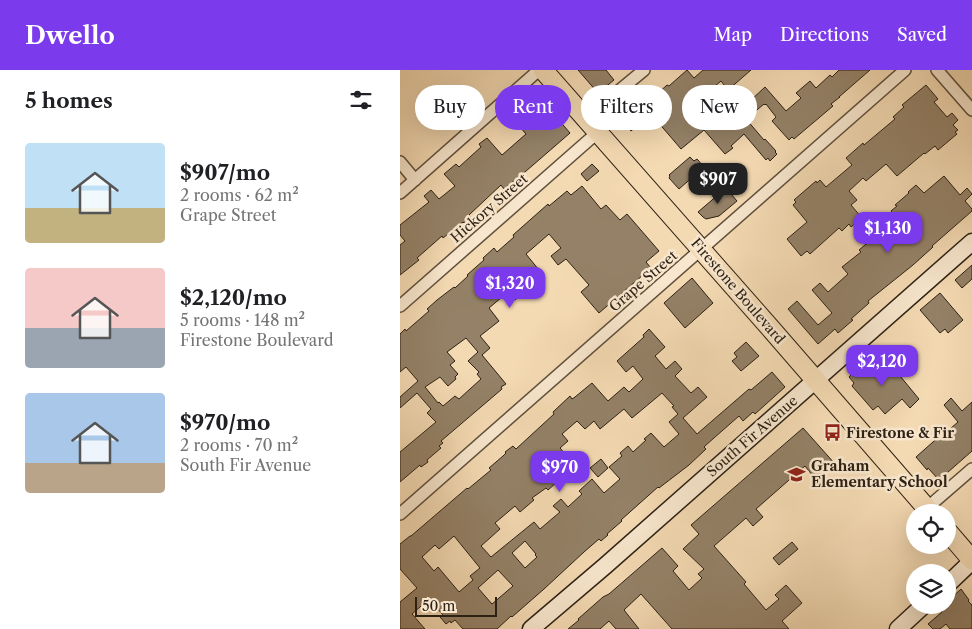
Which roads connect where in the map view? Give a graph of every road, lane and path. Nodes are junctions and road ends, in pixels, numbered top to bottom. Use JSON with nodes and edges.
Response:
{"nodes":[{"id":1,"x":539,"y":70,"type":"edge"},
{"id":2,"x":543,"y":70,"type":"edge"},
{"id":3,"x":644,"y":70,"type":"edge"},
{"id":4,"x":905,"y":70,"type":"edge"},
{"id":5,"x":937,"y":70,"type":"edge"},
{"id":6,"x":630,"y":85,"type":"edge"},
{"id":7,"x":972,"y":110,"type":"edge"},
{"id":8,"x":581,"y":113,"type":"edge"},
{"id":9,"x":587,"y":130,"type":"edge"},
{"id":10,"x":596,"y":130,"type":"edge"},
{"id":11,"x":400,"y":162,"type":"edge"},
{"id":12,"x":415,"y":180,"type":"junction"},
{"id":13,"x":400,"y":193,"type":"edge"},
{"id":14,"x":972,"y":242,"type":"edge"},
{"id":15,"x":702,"y":249,"type":"junction"},
{"id":16,"x":400,"y":306,"type":"edge"},
{"id":17,"x":815,"y":380,"type":"junction"},
{"id":18,"x":972,"y":469,"type":"edge"},
{"id":19,"x":923,"y":504,"type":"edge"},
{"id":20,"x":934,"y":504,"type":"edge"},
{"id":21,"x":400,"y":514,"type":"edge"},
{"id":22,"x":956,"y":542,"type":"edge"},
{"id":23,"x":972,"y":561,"type":"edge"},
{"id":24,"x":956,"y":576,"type":"edge"},
{"id":25,"x":914,"y":614,"type":"edge"},
{"id":26,"x":531,"y":629,"type":"edge"},
{"id":27,"x":898,"y":629,"type":"edge"}],
"edges":[{"from":1,"to":12,"type":"street"},
{"from":2,"to":8,"type":"main road","name":"Firestone Boulevard"},
{"from":3,"to":6,"type":"street","name":"Hickory Street"},
{"from":4,"to":15,"type":"street","name":"Grape Street"},
{"from":5,"to":7,"type":"street"},
{"from":9,"to":16,"type":"street","name":"Hickory Street"},
{"from":10,"to":15,"type":"main road","name":"Firestone Boulevard"},
{"from":11,"to":12,"type":"street"},
{"from":12,"to":13,"type":"street"},
{"from":14,"to":17,"type":"street","name":"South Fir Avenue"},
{"from":15,"to":17,"type":"main road","name":"Firestone Boulevard"},
{"from":15,"to":21,"type":"street","name":"Grape Street"},
{"from":17,"to":19,"type":"main road","name":"Firestone Boulevard"},
{"from":17,"to":26,"type":"street","name":"South Fir Avenue"},
{"from":18,"to":20,"type":"street"},
{"from":22,"to":23,"type":"main road"},
{"from":23,"to":24,"type":"street"},
{"from":25,"to":27,"type":"street"}]}
